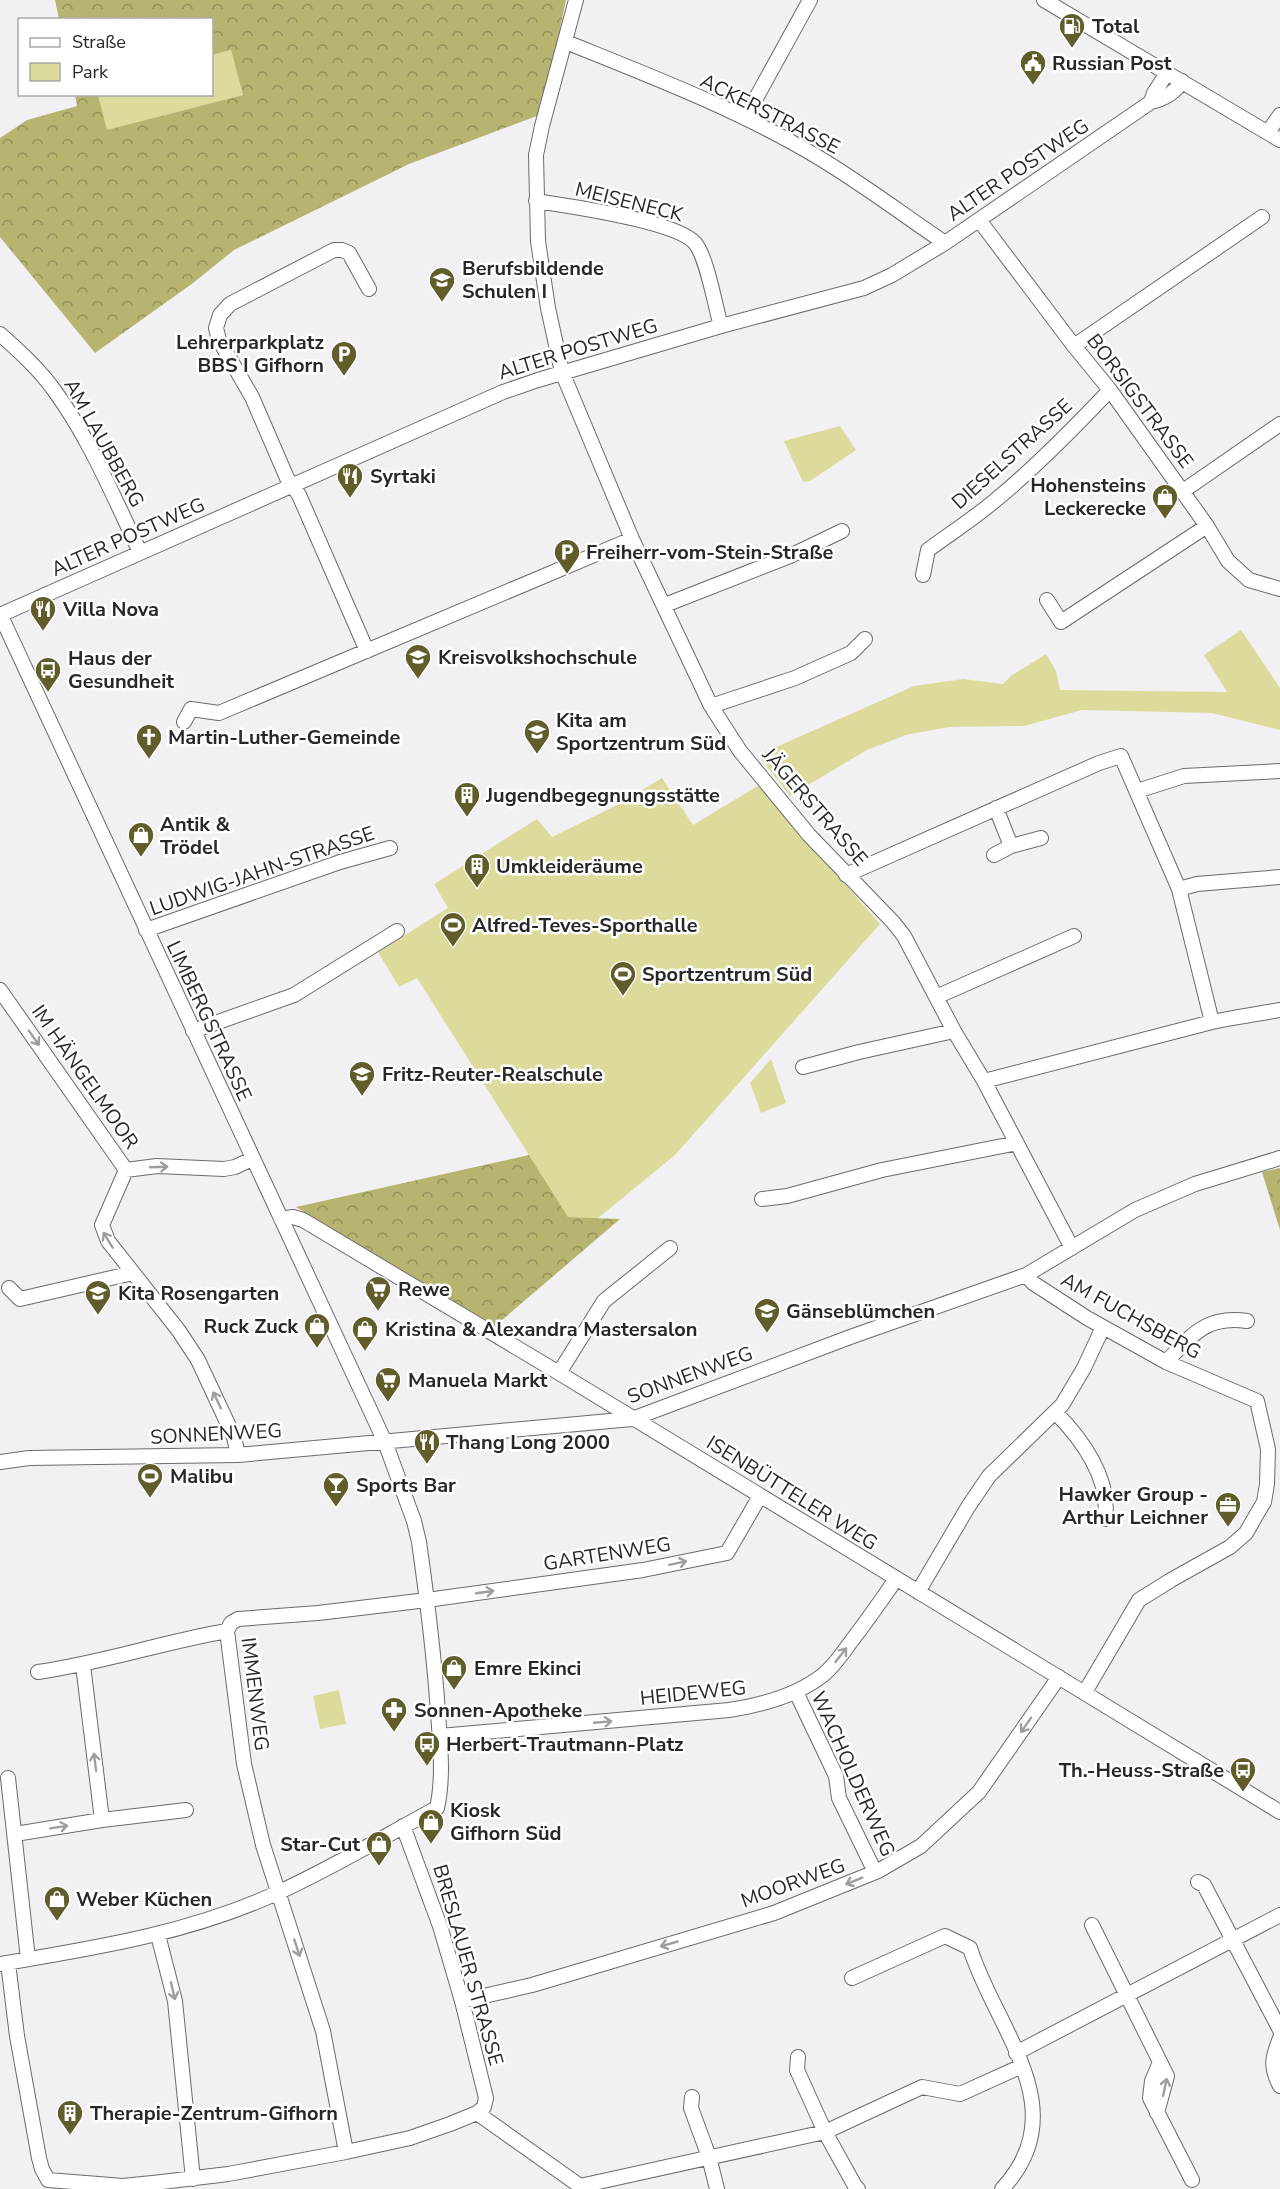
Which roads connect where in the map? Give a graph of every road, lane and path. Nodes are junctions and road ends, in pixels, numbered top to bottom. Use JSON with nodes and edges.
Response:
{"nodes":[{"id":1,"x":576,"y":0,"type":"edge"},
{"id":2,"x":810,"y":0,"type":"edge"},
{"id":3,"x":1044,"y":0,"type":"edge"},
{"id":4,"x":566,"y":42,"type":"junction"},
{"id":5,"x":1167,"y":73,"type":"junction"},
{"id":6,"x":1182,"y":81,"type":"junction"},
{"id":7,"x":1151,"y":102,"type":"junction"},
{"id":8,"x":1280,"y":115,"type":"edge"},
{"id":9,"x":745,"y":118,"type":"junction"},
{"id":10,"x":1274,"y":136,"type":"edge"},
{"id":11,"x":536,"y":201,"type":"junction"},
{"id":12,"x":1262,"y":217,"type":"dead end"},
{"id":13,"x":979,"y":220,"type":"junction"},
{"id":14,"x":945,"y":243,"type":"junction"},
{"id":15,"x":369,"y":289,"type":"dead end"},
{"id":16,"x":720,"y":326,"type":"junction"},
{"id":17,"x":2,"y":338,"type":"edge"},
{"id":18,"x":1074,"y":346,"type":"junction"},
{"id":19,"x":562,"y":372,"type":"junction"},
{"id":20,"x":1110,"y":390,"type":"junction"},
{"id":21,"x":1280,"y":424,"type":"edge"},
{"id":22,"x":292,"y":486,"type":"junction"},
{"id":23,"x":1183,"y":491,"type":"junction"},
{"id":24,"x":1207,"y":526,"type":"junction"},
{"id":25,"x":842,"y":531,"type":"dead end"},
{"id":26,"x":632,"y":539,"type":"junction"},
{"id":27,"x":140,"y":552,"type":"junction"},
{"id":28,"x":923,"y":574,"type":"dead end"},
{"id":29,"x":1280,"y":589,"type":"edge"},
{"id":30,"x":1047,"y":600,"type":"dead end"},
{"id":31,"x":665,"y":605,"type":"junction"},
{"id":32,"x":0,"y":615,"type":"edge"},
{"id":33,"x":865,"y":639,"type":"dead end"},
{"id":34,"x":6,"y":643,"type":"edge"},
{"id":35,"x":368,"y":651,"type":"junction"},
{"id":36,"x":711,"y":706,"type":"junction"},
{"id":37,"x":184,"y":722,"type":"dead end"},
{"id":38,"x":1280,"y":771,"type":"edge"},
{"id":39,"x":1137,"y":791,"type":"junction"},
{"id":40,"x":996,"y":808,"type":"junction"},
{"id":41,"x":1041,"y":838,"type":"dead end"},
{"id":42,"x":1011,"y":846,"type":"junction"},
{"id":43,"x":390,"y":848,"type":"dead end"},
{"id":44,"x":994,"y":855,"type":"dead end"},
{"id":45,"x":846,"y":874,"type":"junction"},
{"id":46,"x":1280,"y":877,"type":"edge"},
{"id":47,"x":1179,"y":889,"type":"junction"},
{"id":48,"x":146,"y":930,"type":"junction"},
{"id":49,"x":397,"y":931,"type":"dead end"},
{"id":50,"x":1074,"y":936,"type":"dead end"},
{"id":51,"x":0,"y":990,"type":"edge"},
{"id":52,"x":936,"y":996,"type":"junction"},
{"id":53,"x":1280,"y":1010,"type":"edge"},
{"id":54,"x":1212,"y":1022,"type":"junction"},
{"id":55,"x":193,"y":1031,"type":"junction"},
{"id":56,"x":954,"y":1031,"type":"junction"},
{"id":57,"x":803,"y":1067,"type":"dead end"},
{"id":58,"x":984,"y":1081,"type":"junction"},
{"id":59,"x":1017,"y":1143,"type":"junction"},
{"id":60,"x":1280,"y":1158,"type":"edge"},
{"id":61,"x":252,"y":1159,"type":"junction"},
{"id":62,"x":126,"y":1170,"type":"junction"},
{"id":63,"x":762,"y":1199,"type":"dead end"},
{"id":64,"x":281,"y":1219,"type":"junction"},
{"id":65,"x":670,"y":1248,"type":"dead end"},
{"id":66,"x":1072,"y":1248,"type":"junction"},
{"id":67,"x":134,"y":1273,"type":"junction"},
{"id":68,"x":1026,"y":1275,"type":"junction"},
{"id":69,"x":9,"y":1288,"type":"dead end"},
{"id":70,"x":1247,"y":1321,"type":"dead end"},
{"id":71,"x":1103,"y":1327,"type":"junction"},
{"id":72,"x":1166,"y":1362,"type":"junction"},
{"id":73,"x":559,"y":1373,"type":"junction"},
{"id":74,"x":1055,"y":1412,"type":"junction"},
{"id":75,"x":632,"y":1419,"type":"junction"},
{"id":76,"x":385,"y":1442,"type":"junction"},
{"id":77,"x":238,"y":1455,"type":"junction"},
{"id":78,"x":0,"y":1462,"type":"edge"},
{"id":79,"x":760,"y":1496,"type":"junction"},
{"id":80,"x":1105,"y":1519,"type":"dead end"},
{"id":81,"x":896,"y":1580,"type":"junction"},
{"id":82,"x":918,"y":1592,"type":"junction"},
{"id":83,"x":427,"y":1600,"type":"junction"},
{"id":84,"x":227,"y":1631,"type":"junction"},
{"id":85,"x":83,"y":1665,"type":"junction"},
{"id":86,"x":38,"y":1672,"type":"dead end"},
{"id":87,"x":1059,"y":1677,"type":"junction"},
{"id":88,"x":796,"y":1692,"type":"junction"},
{"id":89,"x":1085,"y":1692,"type":"junction"},
{"id":90,"x":440,"y":1736,"type":"junction"},
{"id":91,"x":8,"y":1778,"type":"dead end"},
{"id":92,"x":186,"y":1810,"type":"dead end"},
{"id":93,"x":1280,"y":1812,"type":"edge"},
{"id":94,"x":102,"y":1820,"type":"junction"},
{"id":95,"x":403,"y":1826,"type":"junction"},
{"id":96,"x":15,"y":1834,"type":"junction"},
{"id":97,"x":875,"y":1872,"type":"junction"},
{"id":98,"x":1198,"y":1882,"type":"dead end"},
{"id":99,"x":279,"y":1892,"type":"junction"},
{"id":100,"x":1280,"y":1915,"type":"edge"},
{"id":101,"x":1092,"y":1925,"type":"dead end"},
{"id":102,"x":159,"y":1935,"type":"junction"},
{"id":103,"x":1233,"y":1941,"type":"junction"},
{"id":104,"x":28,"y":1959,"type":"junction"},
{"id":105,"x":4,"y":1963,"type":"edge"},
{"id":106,"x":852,"y":1978,"type":"dead end"},
{"id":107,"x":1126,"y":1996,"type":"junction"},
{"id":108,"x":462,"y":2001,"type":"junction"},
{"id":109,"x":1280,"y":2030,"type":"edge"},
{"id":110,"x":1280,"y":2038,"type":"edge"},
{"id":111,"x":1016,"y":2053,"type":"junction"},
{"id":112,"x":798,"y":2057,"type":"dead end"},
{"id":113,"x":1022,"y":2066,"type":"junction"},
{"id":114,"x":1279,"y":2081,"type":"edge"},
{"id":115,"x":692,"y":2097,"type":"dead end"},
{"id":116,"x":477,"y":2113,"type":"junction"},
{"id":117,"x":825,"y":2132,"type":"junction"},
{"id":118,"x":346,"y":2152,"type":"junction"},
{"id":119,"x":709,"y":2157,"type":"junction"},
{"id":120,"x":193,"y":2179,"type":"junction"},
{"id":121,"x":1192,"y":2180,"type":"dead end"},
{"id":122,"x":580,"y":2188,"type":"edge"},
{"id":123,"x":717,"y":2189,"type":"edge"},
{"id":124,"x":858,"y":2189,"type":"edge"},
{"id":125,"x":1002,"y":2189,"type":"edge"}],
"edges":[{"from":1,"to":4,"type":"street","name":"JÄGERSTRASSE"},
{"from":2,"to":9,"type":"street"},
{"from":3,"to":5,"type":"street"},
{"from":4,"to":9,"type":"street","name":"ACKERSTRASSE"},
{"from":4,"to":11,"type":"street","name":"JÄGERSTRASSE"},
{"from":5,"to":6,"type":"street"},
{"from":5,"to":7,"type":"street","name":"ALTER POSTWEG"},
{"from":6,"to":7,"type":"street","name":"ALTER POSTWEG"},
{"from":6,"to":10,"type":"street"},
{"from":7,"to":13,"type":"street","name":"ALTER POSTWEG"},
{"from":8,"to":10,"type":"street"},
{"from":9,"to":14,"type":"street","name":"ACKERSTRASSE"},
{"from":11,"to":16,"type":"street","name":"MEISENECK"},
{"from":11,"to":19,"type":"street","name":"JÄGERSTRASSE"},
{"from":12,"to":18,"type":"street"},
{"from":13,"to":14,"type":"street","name":"ALTER POSTWEG"},
{"from":13,"to":18,"type":"street","name":"BORSIGSTRASSE"},
{"from":14,"to":16,"type":"street","name":"ALTER POSTWEG"},
{"from":15,"to":22,"type":"street"},
{"from":16,"to":19,"type":"street","name":"ALTER POSTWEG"},
{"from":17,"to":27,"type":"street","name":"AM LAUBBERG"},
{"from":18,"to":20,"type":"street","name":"BORSIGSTRASSE"},
{"from":19,"to":22,"type":"street","name":"ALTER POSTWEG"},
{"from":19,"to":26,"type":"street","name":"JÄGERSTRASSE"},
{"from":20,"to":23,"type":"street","name":"BORSIGSTRASSE"},
{"from":20,"to":28,"type":"street","name":"DIESELSTRASSE"},
{"from":21,"to":23,"type":"street"},
{"from":22,"to":27,"type":"street","name":"ALTER POSTWEG"},
{"from":22,"to":35,"type":"street"},
{"from":23,"to":24,"type":"street","name":"BORSIGSTRASSE"},
{"from":24,"to":29,"type":"street","name":"BORSIGSTRASSE"},
{"from":24,"to":30,"type":"street"},
{"from":25,"to":31,"type":"street"},
{"from":26,"to":31,"type":"street","name":"JÄGERSTRASSE"},
{"from":26,"to":35,"type":"street"},
{"from":27,"to":32,"type":"street","name":"ALTER POSTWEG"},
{"from":31,"to":36,"type":"street","name":"JÄGERSTRASSE"},
{"from":32,"to":34,"type":"street","name":"LIMBERGSTRASSE"},
{"from":33,"to":36,"type":"street"},
{"from":34,"to":48,"type":"street","name":"LIMBERGSTRASSE"},
{"from":35,"to":37,"type":"street"},
{"from":36,"to":45,"type":"street","name":"JÄGERSTRASSE"},
{"from":38,"to":39,"type":"street"},
{"from":39,"to":40,"type":"street"},
{"from":39,"to":47,"type":"street"},
{"from":40,"to":42,"type":"street"},
{"from":40,"to":45,"type":"street"},
{"from":41,"to":42,"type":"street"},
{"from":42,"to":44,"type":"street"},
{"from":43,"to":48,"type":"street","name":"LUDWIG-JAHN-STRASSE"},
{"from":45,"to":52,"type":"street","name":"JÄGERSTRASSE"},
{"from":46,"to":47,"type":"street"},
{"from":47,"to":54,"type":"street"},
{"from":48,"to":55,"type":"street","name":"LIMBERGSTRASSE"},
{"from":49,"to":55,"type":"street"},
{"from":50,"to":52,"type":"street"},
{"from":51,"to":62,"type":"street","name":"IM HÄNGELMOOR","one_way":true},
{"from":52,"to":56,"type":"street","name":"JÄGERSTRASSE"},
{"from":53,"to":54,"type":"street"},
{"from":54,"to":58,"type":"street"},
{"from":55,"to":61,"type":"street","name":"LIMBERGSTRASSE"},
{"from":56,"to":57,"type":"street"},
{"from":56,"to":58,"type":"street","name":"JÄGERSTRASSE"},
{"from":58,"to":59,"type":"street","name":"JÄGERSTRASSE"},
{"from":59,"to":63,"type":"street"},
{"from":59,"to":66,"type":"street","name":"JÄGERSTRASSE"},
{"from":60,"to":66,"type":"street","name":"SONNENWEG"},
{"from":62,"to":61,"type":"street","name":"IM HÄNGELMOOR","one_way":true},
{"from":61,"to":64,"type":"street","name":"LIMBERGSTRASSE"},
{"from":67,"to":62,"type":"street","one_way":true},
{"from":64,"to":73,"type":"street","name":"ISENBÜTTELER WEG"},
{"from":64,"to":76,"type":"street","name":"LIMBERGSTRASSE"},
{"from":65,"to":73,"type":"street"},
{"from":66,"to":68,"type":"street","name":"SONNENWEG"},
{"from":67,"to":69,"type":"street"},
{"from":77,"to":67,"type":"street","one_way":true},
{"from":68,"to":71,"type":"street","name":"AM FUCHSBERG"},
{"from":68,"to":75,"type":"street","name":"SONNENWEG"},
{"from":70,"to":72,"type":"street"},
{"from":71,"to":72,"type":"street","name":"AM FUCHSBERG"},
{"from":71,"to":74,"type":"street"},
{"from":72,"to":89,"type":"street","name":"AM FUCHSBERG"},
{"from":73,"to":75,"type":"street","name":"ISENBÜTTELER WEG"},
{"from":74,"to":80,"type":"street"},
{"from":74,"to":82,"type":"street"},
{"from":75,"to":76,"type":"street","name":"SONNENWEG"},
{"from":75,"to":79,"type":"street","name":"ISENBÜTTELER WEG"},
{"from":76,"to":77,"type":"street","name":"SONNENWEG"},
{"from":76,"to":83,"type":"street","name":"LIMBERGSTRASSE"},
{"from":77,"to":78,"type":"street","name":"SONNENWEG"},
{"from":79,"to":81,"type":"street","name":"ISENBÜTTELER WEG"},
{"from":83,"to":79,"type":"street","name":"GARTENWEG","one_way":true},
{"from":81,"to":82,"type":"street","name":"ISENBÜTTELER WEG"},
{"from":88,"to":81,"type":"street","name":"HEIDEWEG","one_way":true},
{"from":82,"to":87,"type":"street","name":"ISENBÜTTELER WEG"},
{"from":83,"to":84,"type":"street","name":"IMMENWEG"},
{"from":83,"to":90,"type":"street","name":"LIMBERGSTRASSE"},
{"from":84,"to":85,"type":"street"},
{"from":84,"to":99,"type":"street","name":"IMMENWEG"},
{"from":85,"to":86,"type":"street"},
{"from":94,"to":85,"type":"street","one_way":true},
{"from":87,"to":89,"type":"street","name":"ISENBÜTTELER WEG"},
{"from":87,"to":97,"type":"street","name":"MOORWEG","one_way":true},
{"from":90,"to":88,"type":"street","name":"HEIDEWEG","one_way":true},
{"from":88,"to":97,"type":"street","name":"WACHOLDERWEG"},
{"from":89,"to":93,"type":"street","name":"ISENBÜTTELER WEG"},
{"from":90,"to":95,"type":"street","name":"LIMBERGSTRASSE"},
{"from":91,"to":96,"type":"street"},
{"from":92,"to":94,"type":"street"},
{"from":96,"to":94,"type":"street","one_way":true},
{"from":95,"to":99,"type":"street"},
{"from":95,"to":108,"type":"street","name":"BRESLAUER STRASSE"},
{"from":96,"to":104,"type":"street"},
{"from":97,"to":108,"type":"street","name":"MOORWEG","one_way":true},
{"from":98,"to":103,"type":"street"},
{"from":99,"to":102,"type":"street"},
{"from":99,"to":118,"type":"street","name":"IMMENWEG","one_way":true},
{"from":100,"to":103,"type":"street"},
{"from":101,"to":107,"type":"street"},
{"from":102,"to":104,"type":"street"},
{"from":102,"to":120,"type":"street","one_way":true},
{"from":103,"to":107,"type":"street"},
{"from":103,"to":109,"type":"street"},
{"from":104,"to":105,"type":"street"},
{"from":105,"to":120,"type":"street"},
{"from":106,"to":111,"type":"street"},
{"from":107,"to":111,"type":"street"},
{"from":107,"to":121,"type":"street"},
{"from":108,"to":116,"type":"street","name":"BRESLAUER STRASSE"},
{"from":110,"to":114,"type":"street"},
{"from":111,"to":113,"type":"street"},
{"from":112,"to":117,"type":"street"},
{"from":113,"to":117,"type":"street"},
{"from":113,"to":125,"type":"street"},
{"from":115,"to":119,"type":"street"},
{"from":116,"to":118,"type":"street"},
{"from":116,"to":122,"type":"street"},
{"from":117,"to":119,"type":"street"},
{"from":117,"to":124,"type":"street"},
{"from":118,"to":120,"type":"street"},
{"from":119,"to":122,"type":"street"},
{"from":119,"to":123,"type":"street"}]}
